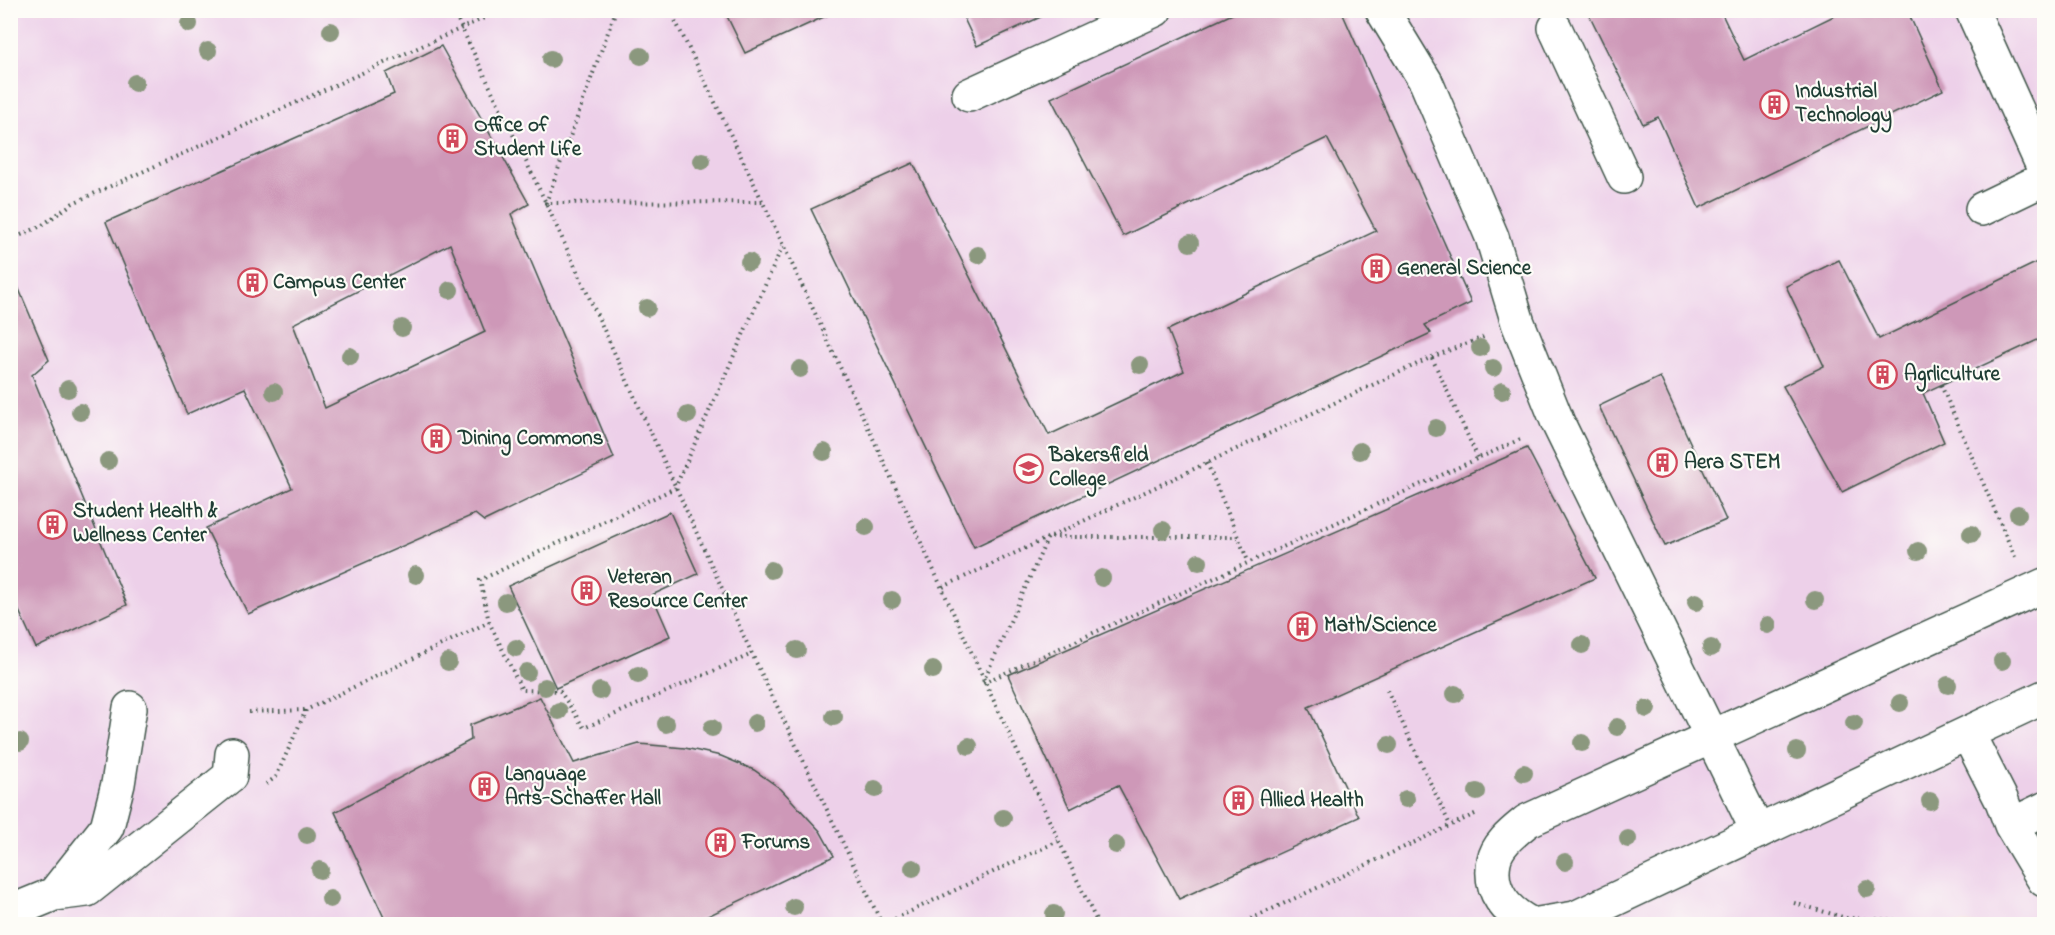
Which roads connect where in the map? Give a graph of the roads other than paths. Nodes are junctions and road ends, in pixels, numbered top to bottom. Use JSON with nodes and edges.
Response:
{"nodes":[{"id":1,"x":1155,"y":10,"type":"edge"},
{"id":2,"x":1382,"y":10,"type":"edge"},
{"id":3,"x":1972,"y":10,"type":"edge"},
{"id":4,"x":1555,"y":28,"type":"dead end"},
{"id":5,"x":969,"y":95,"type":"dead end"},
{"id":6,"x":2044,"y":169,"type":"edge"},
{"id":7,"x":1624,"y":177,"type":"dead end"},
{"id":8,"x":2044,"y":179,"type":"edge"},
{"id":9,"x":1982,"y":209,"type":"dead end"},
{"id":10,"x":2044,"y":585,"type":"edge"},
{"id":11,"x":2044,"y":697,"type":"edge"},
{"id":12,"x":130,"y":708,"type":"dead end"},
{"id":13,"x":1968,"y":734,"type":"junction"},
{"id":14,"x":1712,"y":736,"type":"junction"},
{"id":15,"x":232,"y":754,"type":"dead end"},
{"id":16,"x":2044,"y":809,"type":"edge"},
{"id":17,"x":2011,"y":825,"type":"junction"},
{"id":18,"x":1758,"y":832,"type":"junction"},
{"id":19,"x":2044,"y":880,"type":"edge"},
{"id":20,"x":54,"y":894,"type":"junction"},
{"id":21,"x":10,"y":912,"type":"edge"},
{"id":22,"x":1532,"y":924,"type":"edge"},
{"id":23,"x":1538,"y":924,"type":"edge"}],
"edges":[{"from":1,"to":5,"type":"street"},
{"from":2,"to":14,"type":"street"},
{"from":3,"to":6,"type":"street"},
{"from":4,"to":7,"type":"street"},
{"from":8,"to":9,"type":"street"},
{"from":10,"to":14,"type":"street"},
{"from":11,"to":13,"type":"street"},
{"from":12,"to":20,"type":"street"},
{"from":13,"to":17,"type":"street"},
{"from":13,"to":18,"type":"street"},
{"from":14,"to":18,"type":"street"},
{"from":14,"to":22,"type":"street"},
{"from":15,"to":20,"type":"street"},
{"from":16,"to":17,"type":"street"},
{"from":17,"to":19,"type":"street"},
{"from":18,"to":23,"type":"street"},
{"from":20,"to":21,"type":"street"}]}
